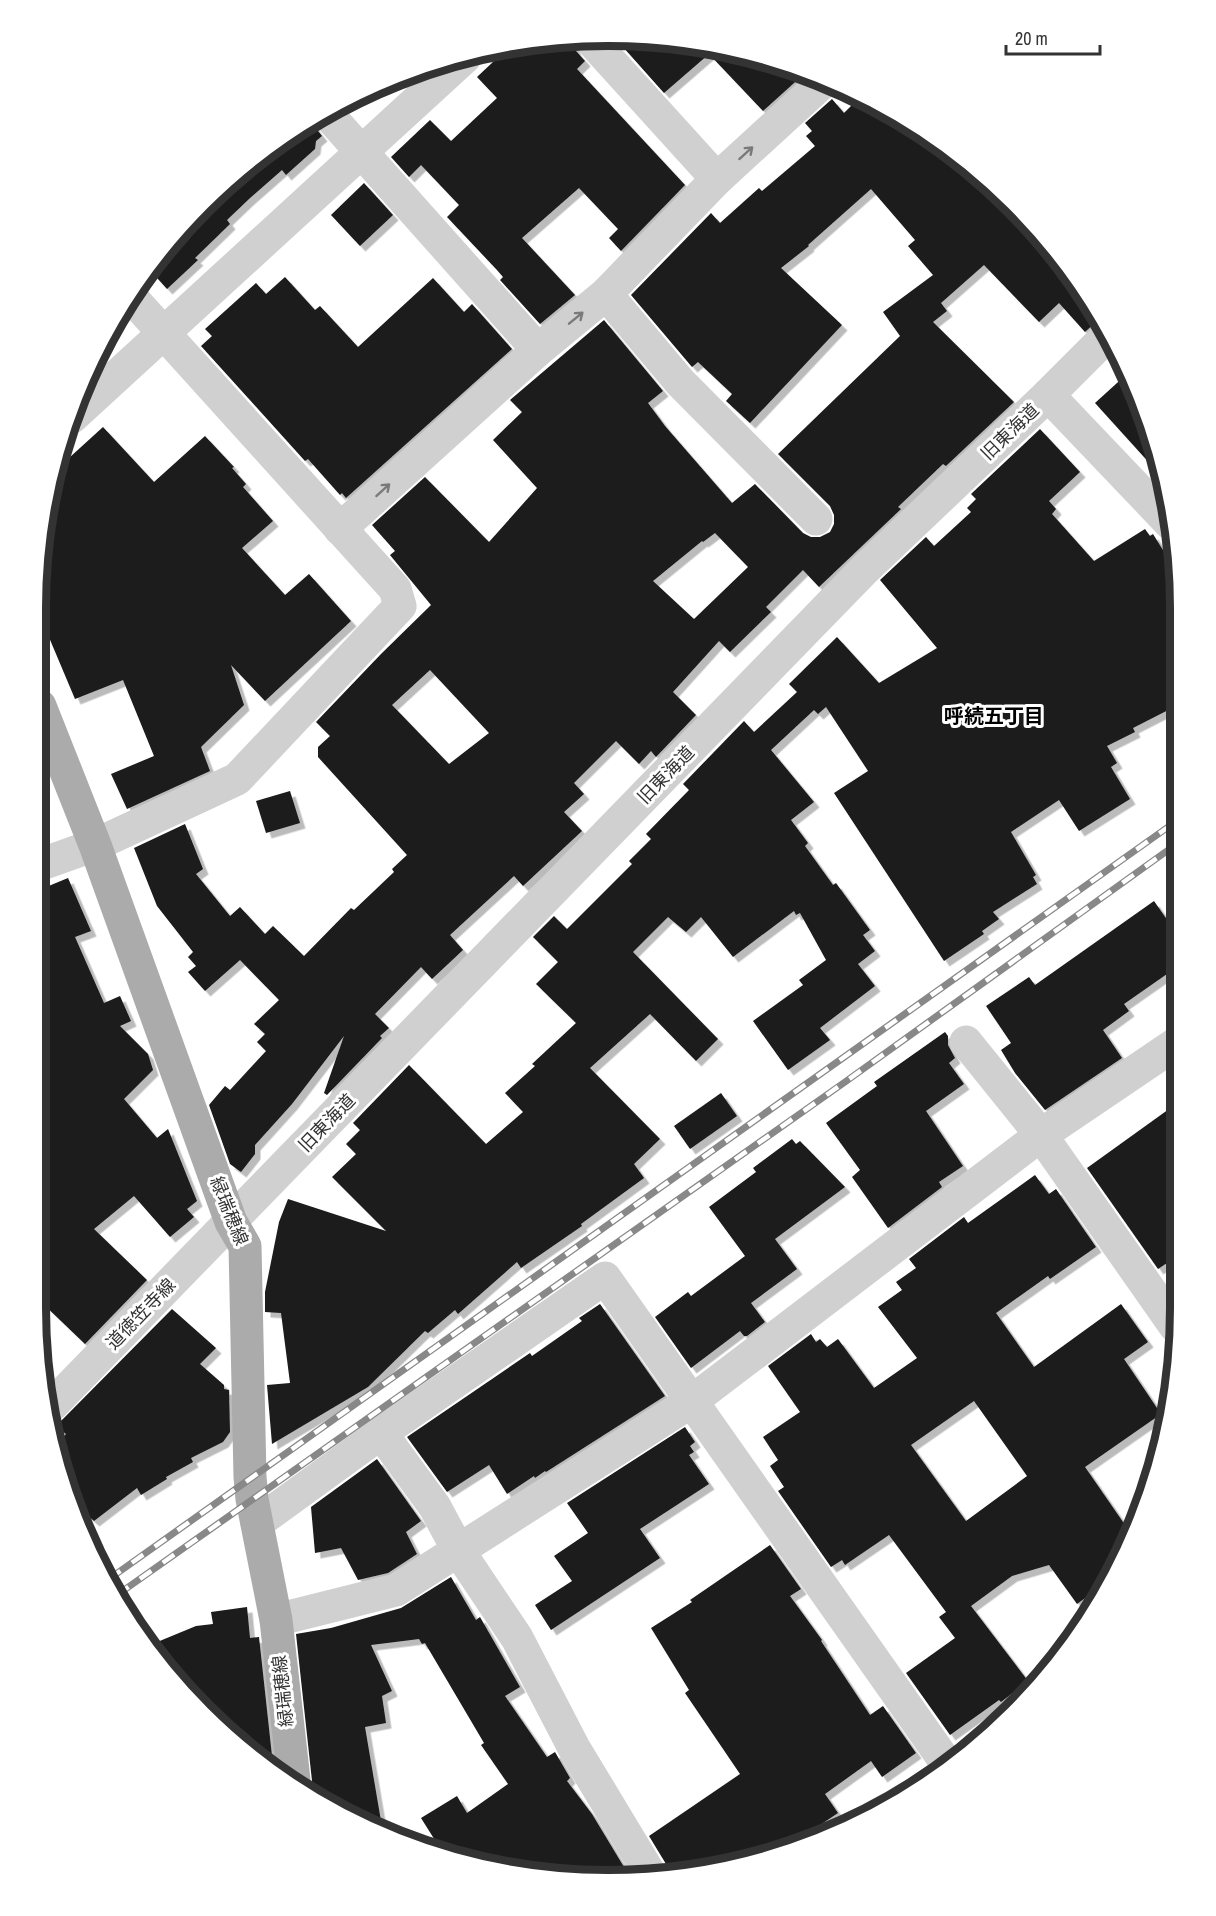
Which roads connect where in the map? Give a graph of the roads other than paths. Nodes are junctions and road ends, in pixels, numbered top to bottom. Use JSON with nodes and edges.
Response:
{"nodes":[{"id":1,"x":598,"y":47,"type":"edge"},
{"id":2,"x":452,"y":69,"type":"edge"},
{"id":3,"x":817,"y":87,"type":"edge"},
{"id":4,"x":332,"y":119,"type":"edge"},
{"id":5,"x":362,"y":152,"type":"junction"},
{"id":6,"x":717,"y":179,"type":"junction"},
{"id":7,"x":606,"y":294,"type":"junction"},
{"id":8,"x":137,"y":303,"type":"edge"},
{"id":9,"x":164,"y":333,"type":"junction"},
{"id":10,"x":1102,"y":341,"type":"edge"},
{"id":11,"x":538,"y":350,"type":"junction"},
{"id":12,"x":1048,"y":395,"type":"junction"},
{"id":13,"x":84,"y":406,"type":"edge"},
{"id":14,"x":1162,"y":514,"type":"edge"},
{"id":15,"x":816,"y":519,"type":"dead end"},
{"id":16,"x":340,"y":529,"type":"junction"},
{"id":17,"x":46,"y":721,"type":"edge"},
{"id":18,"x":95,"y":844,"type":"junction"},
{"id":19,"x":46,"y":862,"type":"edge"},
{"id":20,"x":966,"y":1042,"type":"dead end"},
{"id":21,"x":1170,"y":1048,"type":"edge"},
{"id":22,"x":1041,"y":1136,"type":"junction"},
{"id":23,"x":231,"y":1222,"type":"junction"},
{"id":24,"x":1169,"y":1318,"type":"edge"},
{"id":25,"x":692,"y":1401,"type":"junction"},
{"id":26,"x":54,"y":1402,"type":"edge"},
{"id":27,"x":381,"y":1433,"type":"junction"},
{"id":28,"x":257,"y":1523,"type":"junction"},
{"id":29,"x":458,"y":1550,"type":"junction"},
{"id":30,"x":276,"y":1620,"type":"junction"},
{"id":31,"x":943,"y":1758,"type":"edge"},
{"id":32,"x":285,"y":1767,"type":"edge"},
{"id":33,"x":646,"y":1868,"type":"edge"}],
"edges":[{"from":1,"to":6,"type":"street"},
{"from":2,"to":5,"type":"street"},
{"from":6,"to":3,"type":"street","one_way":true},
{"from":4,"to":5,"type":"street"},
{"from":5,"to":9,"type":"street"},
{"from":5,"to":11,"type":"street"},
{"from":6,"to":7,"type":"street"},
{"from":11,"to":7,"type":"street","one_way":true},
{"from":7,"to":15,"type":"street"},
{"from":8,"to":9,"type":"street"},
{"from":9,"to":13,"type":"street"},
{"from":9,"to":16,"type":"street"},
{"from":10,"to":12,"type":"street","name":"旧東海道"},
{"from":16,"to":11,"type":"street","one_way":true},
{"from":12,"to":14,"type":"street"},
{"from":12,"to":23,"type":"street","name":"旧東海道"},
{"from":16,"to":18,"type":"street"},
{"from":17,"to":18,"type":"main road","name":"緑瑞穂線"},
{"from":18,"to":19,"type":"street"},
{"from":18,"to":23,"type":"main road","name":"緑瑞穂線"},
{"from":20,"to":22,"type":"street"},
{"from":21,"to":22,"type":"street"},
{"from":22,"to":24,"type":"street"},
{"from":22,"to":25,"type":"street"},
{"from":23,"to":26,"type":"street","name":"道徳笠寺線"},
{"from":23,"to":28,"type":"main road","name":"緑瑞穂線"},
{"from":25,"to":27,"type":"street"},
{"from":25,"to":29,"type":"street"},
{"from":25,"to":31,"type":"street"},
{"from":27,"to":28,"type":"street"},
{"from":27,"to":29,"type":"street"},
{"from":28,"to":30,"type":"main road","name":"緑瑞穂線"},
{"from":29,"to":30,"type":"street"},
{"from":29,"to":33,"type":"street"},
{"from":30,"to":32,"type":"main road","name":"緑瑞穂線"}]}
